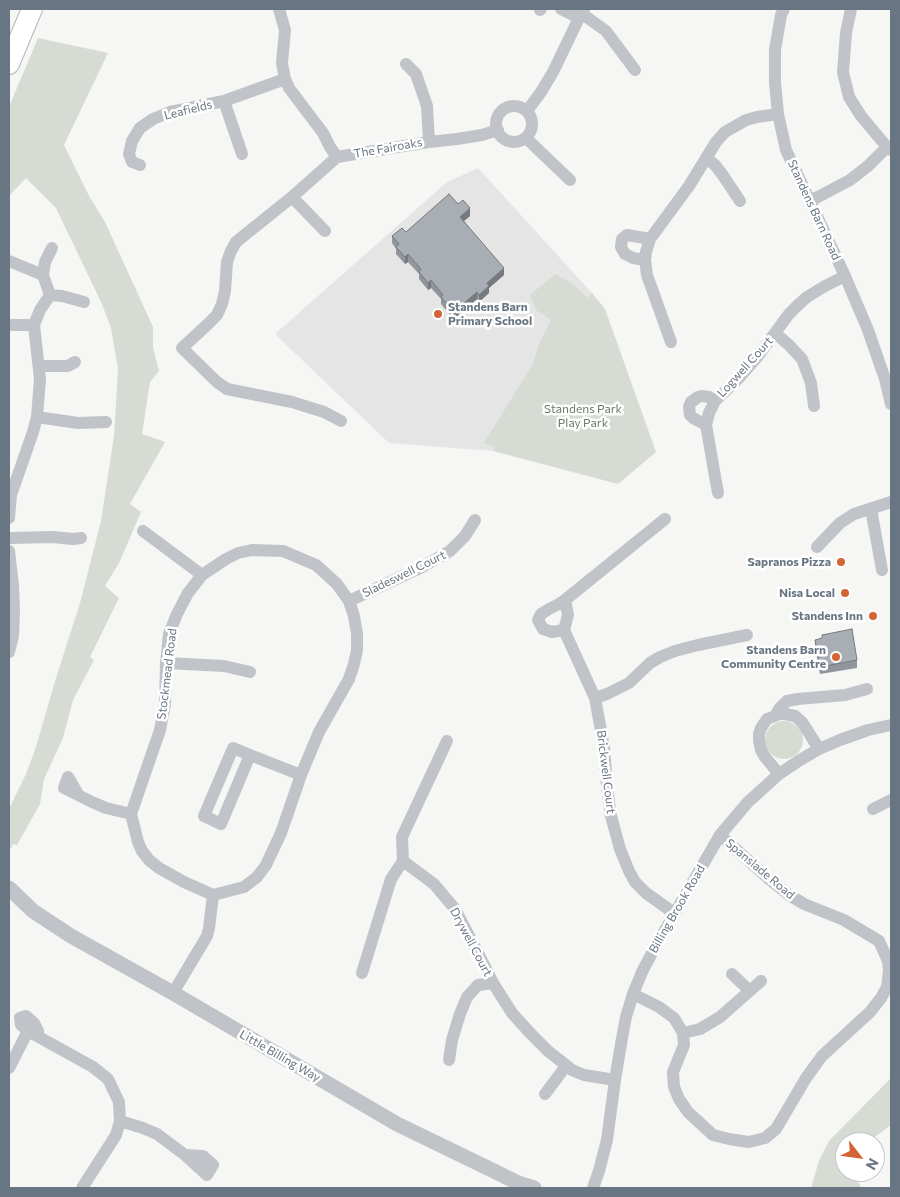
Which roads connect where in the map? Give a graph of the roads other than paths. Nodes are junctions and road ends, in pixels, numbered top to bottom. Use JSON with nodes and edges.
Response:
{"nodes":[{"id":1,"x":26,"y":9,"type":"edge"},
{"id":2,"x":32,"y":9,"type":"edge"},
{"id":3,"x":279,"y":9,"type":"edge"},
{"id":4,"x":561,"y":9,"type":"edge"},
{"id":5,"x":784,"y":9,"type":"edge"},
{"id":6,"x":850,"y":9,"type":"edge"},
{"id":7,"x":581,"y":13,"type":"edge"},
{"id":8,"x":9,"y":57,"type":"edge"},
{"id":9,"x":9,"y":64,"type":"edge"},
{"id":10,"x":406,"y":64,"type":"dead end"},
{"id":11,"x":635,"y":70,"type":"dead end"},
{"id":12,"x":285,"y":79,"type":"junction"},
{"id":13,"x":224,"y":101,"type":"junction"},
{"id":14,"x":527,"y":111,"type":"junction"},
{"id":15,"x":778,"y":114,"type":"junction"},
{"id":16,"x":498,"y":130,"type":"junction"},
{"id":17,"x":526,"y":138,"type":"junction"},
{"id":18,"x":429,"y":142,"type":"junction"},
{"id":19,"x":889,"y":148,"type":"edge"},
{"id":20,"x":242,"y":154,"type":"dead end"},
{"id":21,"x":337,"y":157,"type":"junction"},
{"id":22,"x":706,"y":158,"type":"junction"},
{"id":23,"x":140,"y":165,"type":"dead end"},
{"id":24,"x":570,"y":180,"type":"dead end"},
{"id":25,"x":292,"y":197,"type":"junction"},
{"id":26,"x":809,"y":200,"type":"junction"},
{"id":27,"x":740,"y":201,"type":"dead end"},
{"id":28,"x":325,"y":231,"type":"dead end"},
{"id":29,"x":650,"y":239,"type":"junction"},
{"id":30,"x":52,"y":248,"type":"dead end"},
{"id":31,"x":645,"y":260,"type":"junction"},
{"id":32,"x":9,"y":261,"type":"edge"},
{"id":33,"x":43,"y":275,"type":"junction"},
{"id":34,"x":846,"y":276,"type":"junction"},
{"id":35,"x":50,"y":295,"type":"junction"},
{"id":36,"x":84,"y":302,"type":"dead end"},
{"id":37,"x":9,"y":325,"type":"edge"},
{"id":38,"x":34,"y":325,"type":"junction"},
{"id":39,"x":775,"y":334,"type":"junction"},
{"id":40,"x":670,"y":342,"type":"dead end"},
{"id":41,"x":75,"y":362,"type":"dead end"},
{"id":42,"x":38,"y":366,"type":"junction"},
{"id":43,"x":888,"y":378,"type":"edge"},
{"id":44,"x":715,"y":401,"type":"junction"},
{"id":45,"x":891,"y":404,"type":"edge"},
{"id":46,"x":814,"y":406,"type":"dead end"},
{"id":47,"x":36,"y":417,"type":"junction"},
{"id":48,"x":342,"y":421,"type":"dead end"},
{"id":49,"x":106,"y":422,"type":"dead end"},
{"id":50,"x":706,"y":424,"type":"junction"},
{"id":51,"x":718,"y":493,"type":"dead end"},
{"id":52,"x":10,"y":495,"type":"edge"},
{"id":53,"x":891,"y":502,"type":"edge"},
{"id":54,"x":871,"y":508,"type":"junction"},
{"id":55,"x":9,"y":518,"type":"edge"},
{"id":56,"x":665,"y":519,"type":"dead end"},
{"id":57,"x":475,"y":520,"type":"dead end"},
{"id":58,"x":143,"y":531,"type":"dead end"},
{"id":59,"x":9,"y":538,"type":"edge"},
{"id":60,"x":81,"y":538,"type":"dead end"},
{"id":61,"x":817,"y":547,"type":"dead end"},
{"id":62,"x":9,"y":552,"type":"edge"},
{"id":63,"x":882,"y":570,"type":"dead end"},
{"id":64,"x":202,"y":575,"type":"junction"},
{"id":65,"x":11,"y":586,"type":"edge"},
{"id":66,"x":565,"y":600,"type":"junction"},
{"id":67,"x":349,"y":601,"type":"junction"},
{"id":68,"x":564,"y":630,"type":"junction"},
{"id":69,"x":747,"y":636,"type":"dead end"},
{"id":70,"x":9,"y":652,"type":"edge"},
{"id":71,"x":166,"y":663,"type":"junction"},
{"id":72,"x":250,"y":672,"type":"dead end"},
{"id":73,"x":867,"y":690,"type":"dead end"},
{"id":74,"x":595,"y":698,"type":"junction"},
{"id":75,"x":776,"y":715,"type":"junction"},
{"id":76,"x":891,"y":725,"type":"edge"},
{"id":77,"x":447,"y":741,"type":"dead end"},
{"id":78,"x":819,"y":749,"type":"junction"},
{"id":79,"x":250,"y":755,"type":"junction"},
{"id":80,"x":779,"y":774,"type":"junction"},
{"id":81,"x":301,"y":775,"type":"junction"},
{"id":82,"x":78,"y":794,"type":"dead end"},
{"id":83,"x":891,"y":800,"type":"edge"},
{"id":84,"x":873,"y":809,"type":"dead end"},
{"id":85,"x":131,"y":814,"type":"junction"},
{"id":86,"x":720,"y":835,"type":"junction"},
{"id":87,"x":403,"y":861,"type":"junction"},
{"id":88,"x":9,"y":888,"type":"edge"},
{"id":89,"x":213,"y":895,"type":"junction"},
{"id":90,"x":9,"y":903,"type":"edge"},
{"id":91,"x":33,"y":911,"type":"junction"},
{"id":92,"x":674,"y":913,"type":"junction"},
{"id":93,"x":890,"y":971,"type":"edge"},
{"id":94,"x":362,"y":973,"type":"dead end"},
{"id":95,"x":732,"y":974,"type":"dead end"},
{"id":96,"x":760,"y":982,"type":"dead end"},
{"id":97,"x":492,"y":983,"type":"junction"},
{"id":98,"x":750,"y":991,"type":"junction"},
{"id":99,"x":173,"y":993,"type":"junction"},
{"id":100,"x":633,"y":994,"type":"junction"},
{"id":101,"x":684,"y":1033,"type":"junction"},
{"id":102,"x":449,"y":1060,"type":"dead end"},
{"id":103,"x":566,"y":1066,"type":"junction"},
{"id":104,"x":9,"y":1068,"type":"edge"},
{"id":105,"x":615,"y":1080,"type":"junction"},
{"id":106,"x":545,"y":1094,"type":"dead end"},
{"id":107,"x":120,"y":1121,"type":"junction"},
{"id":108,"x":185,"y":1155,"type":"dead end"},
{"id":109,"x":82,"y":1188,"type":"edge"},
{"id":110,"x":534,"y":1188,"type":"edge"},
{"id":111,"x":593,"y":1188,"type":"edge"}],
"edges":[{"from":1,"to":8,"type":"highway"},
{"from":2,"to":9,"type":"highway"},
{"from":3,"to":12,"type":"street"},
{"from":4,"to":7,"type":"street"},
{"from":5,"to":15,"type":"street","name":"Standens Barn Road"},
{"from":6,"to":19,"type":"street"},
{"from":7,"to":11,"type":"street"},
{"from":7,"to":14,"type":"street"},
{"from":10,"to":18,"type":"street"},
{"from":12,"to":13,"type":"street","name":"Leafields"},
{"from":12,"to":21,"type":"street"},
{"from":13,"to":20,"type":"street","name":"Leafields"},
{"from":13,"to":23,"type":"street","name":"Leafields"},
{"from":14,"to":16,"type":"street"},
{"from":14,"to":17,"type":"street"},
{"from":15,"to":22,"type":"street"},
{"from":15,"to":26,"type":"street","name":"Standens Barn Road"},
{"from":16,"to":17,"type":"street"},
{"from":16,"to":18,"type":"street","name":"The Fairoaks"},
{"from":17,"to":24,"type":"street"},
{"from":18,"to":21,"type":"street","name":"The Fairoaks"},
{"from":19,"to":26,"type":"street"},
{"from":21,"to":25,"type":"street","name":"The Fairoaks"},
{"from":22,"to":27,"type":"street"},
{"from":22,"to":29,"type":"street"},
{"from":25,"to":28,"type":"street"},
{"from":25,"to":48,"type":"street","name":"The Fairoaks"},
{"from":26,"to":34,"type":"street","name":"Standens Barn Road"},
{"from":29,"to":31,"type":"street"},
{"from":29,"to":31,"type":"street"},
{"from":30,"to":33,"type":"street"},
{"from":31,"to":40,"type":"street"},
{"from":32,"to":33,"type":"street"},
{"from":33,"to":35,"type":"street"},
{"from":34,"to":39,"type":"street","name":"Logwell Court"},
{"from":34,"to":43,"type":"street","name":"Standens Barn Road"},
{"from":35,"to":36,"type":"street"},
{"from":35,"to":38,"type":"street"},
{"from":37,"to":38,"type":"street"},
{"from":38,"to":42,"type":"street"},
{"from":39,"to":44,"type":"street","name":"Logwell Court"},
{"from":39,"to":46,"type":"street","name":"Logwell Court"},
{"from":41,"to":42,"type":"street"},
{"from":42,"to":47,"type":"street"},
{"from":43,"to":45,"type":"street","name":"Standens Barn Road"},
{"from":44,"to":50,"type":"street","name":"Logwell Court"},
{"from":44,"to":50,"type":"street","name":"Logwell Court"},
{"from":47,"to":49,"type":"street"},
{"from":47,"to":52,"type":"street"},
{"from":50,"to":51,"type":"street"},
{"from":52,"to":55,"type":"street"},
{"from":53,"to":54,"type":"street"},
{"from":54,"to":61,"type":"street"},
{"from":54,"to":63,"type":"street"},
{"from":56,"to":66,"type":"street"},
{"from":57,"to":67,"type":"street","name":"Sladeswell Court"},
{"from":58,"to":64,"type":"street"},
{"from":59,"to":60,"type":"street"},
{"from":62,"to":65,"type":"street"},
{"from":64,"to":67,"type":"street","name":"Stockmead Road"},
{"from":64,"to":71,"type":"street","name":"Stockmead Road"},
{"from":65,"to":70,"type":"street"},
{"from":66,"to":68,"type":"street","name":"Brickwell Court"},
{"from":66,"to":68,"type":"street"},
{"from":67,"to":81,"type":"street","name":"Stockmead Road"},
{"from":68,"to":74,"type":"street","name":"Brickwell Court"},
{"from":69,"to":74,"type":"street"},
{"from":71,"to":72,"type":"street"},
{"from":71,"to":85,"type":"street","name":"Stockmead Road"},
{"from":73,"to":75,"type":"street"},
{"from":74,"to":92,"type":"street","name":"Brickwell Court"},
{"from":75,"to":78,"type":"street"},
{"from":75,"to":80,"type":"street"},
{"from":76,"to":78,"type":"street","name":"Billing Brook Road"},
{"from":77,"to":87,"type":"street"},
{"from":78,"to":80,"type":"street","name":"Billing Brook Road"},
{"from":79,"to":79,"type":"street"},
{"from":79,"to":81,"type":"street"},
{"from":80,"to":86,"type":"street","name":"Billing Brook Road"},
{"from":81,"to":89,"type":"street","name":"Stockmead Road"},
{"from":82,"to":85,"type":"street"},
{"from":83,"to":84,"type":"street"},
{"from":85,"to":89,"type":"street"},
{"from":86,"to":92,"type":"street","name":"Billing Brook Road"},
{"from":86,"to":93,"type":"street","name":"Spanslade Road"},
{"from":87,"to":94,"type":"street"},
{"from":87,"to":97,"type":"street","name":"Drywell Court"},
{"from":88,"to":91,"type":"street","name":"Little Billing Way"},
{"from":89,"to":99,"type":"street"},
{"from":90,"to":91,"type":"street","name":"Little Billing Way"},
{"from":91,"to":99,"type":"street","name":"Little Billing Way"},
{"from":92,"to":100,"type":"street","name":"Billing Brook Road"},
{"from":93,"to":101,"type":"street","name":"Spanslade Road"},
{"from":95,"to":98,"type":"street"},
{"from":96,"to":98,"type":"street"},
{"from":97,"to":102,"type":"street","name":"Drywell Court"},
{"from":97,"to":103,"type":"street","name":"Drywell Court"},
{"from":98,"to":101,"type":"street"},
{"from":99,"to":110,"type":"street","name":"Little Billing Way"},
{"from":100,"to":101,"type":"street"},
{"from":100,"to":105,"type":"street","name":"Billing Brook Road"},
{"from":103,"to":105,"type":"street","name":"Drywell Court"},
{"from":103,"to":106,"type":"street"},
{"from":104,"to":107,"type":"street"},
{"from":105,"to":111,"type":"street","name":"Billing Brook Road"},
{"from":107,"to":108,"type":"street"},
{"from":107,"to":109,"type":"street"}]}
